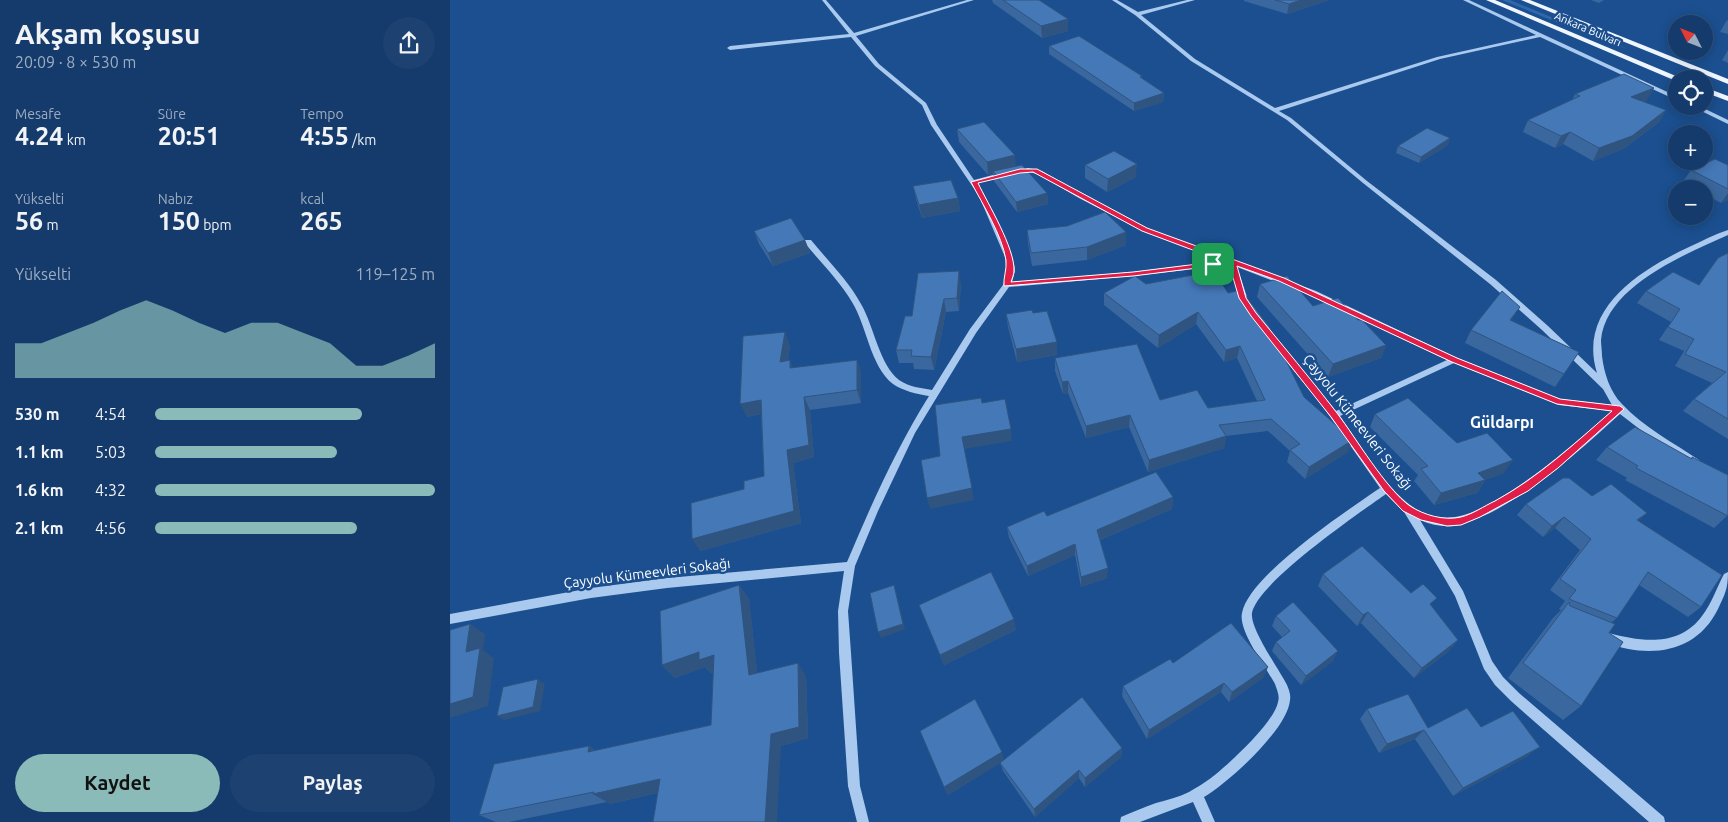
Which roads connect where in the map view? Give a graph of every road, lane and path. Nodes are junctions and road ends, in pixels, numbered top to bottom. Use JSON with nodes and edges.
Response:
{"nodes":[{"id":1,"x":824,"y":0,"type":"edge"},
{"id":2,"x":972,"y":0,"type":"edge"},
{"id":3,"x":1114,"y":0,"type":"edge"},
{"id":4,"x":1192,"y":0,"type":"edge"},
{"id":5,"x":1465,"y":0,"type":"edge"},
{"id":6,"x":1489,"y":0,"type":"edge"},
{"id":7,"x":1524,"y":0,"type":"edge"},
{"id":8,"x":1137,"y":14,"type":"junction"},
{"id":9,"x":854,"y":35,"type":"junction"},
{"id":10,"x":1542,"y":35,"type":"junction"},
{"id":11,"x":730,"y":48,"type":"dead end"},
{"id":12,"x":1668,"y":74,"type":"edge"},
{"id":13,"x":1728,"y":82,"type":"edge"},
{"id":14,"x":1713,"y":93,"type":"edge"},
{"id":15,"x":1668,"y":94,"type":"edge"},
{"id":16,"x":1728,"y":99,"type":"edge"},
{"id":17,"x":1276,"y":110,"type":"junction"},
{"id":18,"x":1713,"y":115,"type":"edge"},
{"id":19,"x":1728,"y":122,"type":"edge"},
{"id":20,"x":974,"y":182,"type":"junction"},
{"id":21,"x":1728,"y":232,"type":"edge"},
{"id":22,"x":808,"y":242,"type":"dead end"},
{"id":23,"x":1232,"y":262,"type":"junction"},
{"id":24,"x":1007,"y":285,"type":"junction"},
{"id":25,"x":1250,"y":309,"type":"edge"},
{"id":26,"x":1264,"y":328,"type":"edge"},
{"id":27,"x":1454,"y":360,"type":"junction"},
{"id":28,"x":1607,"y":388,"type":"junction"},
{"id":29,"x":935,"y":394,"type":"junction"},
{"id":30,"x":1620,"y":409,"type":"junction"},
{"id":31,"x":1334,"y":415,"type":"junction"},
{"id":32,"x":1705,"y":469,"type":"edge"},
{"id":33,"x":1387,"y":488,"type":"junction"},
{"id":34,"x":1406,"y":508,"type":"junction"},
{"id":35,"x":850,"y":566,"type":"junction"},
{"id":36,"x":1728,"y":577,"type":"edge"},
{"id":37,"x":450,"y":619,"type":"edge"},
{"id":38,"x":1594,"y":632,"type":"edge"},
{"id":39,"x":1196,"y":794,"type":"junction"},
{"id":40,"x":863,"y":822,"type":"edge"},
{"id":41,"x":1126,"y":822,"type":"edge"},
{"id":42,"x":1210,"y":822,"type":"edge"},
{"id":43,"x":1659,"y":822,"type":"edge"}],
"edges":[{"from":1,"to":9,"type":"street"},
{"from":2,"to":9,"type":"street"},
{"from":3,"to":8,"type":"street"},
{"from":4,"to":8,"type":"street"},
{"from":5,"to":10,"type":"street"},
{"from":6,"to":12,"type":"main road","name":"Ankara Bulvarı"},
{"from":7,"to":13,"type":"main road","name":"Ankara Bulvarı"},
{"from":8,"to":17,"type":"street"},
{"from":9,"to":11,"type":"street"},
{"from":9,"to":20,"type":"street"},
{"from":10,"to":15,"type":"street"},
{"from":10,"to":17,"type":"street"},
{"from":14,"to":16,"type":"main road"},
{"from":17,"to":28,"type":"street"},
{"from":18,"to":19,"type":"street"},
{"from":20,"to":23,"type":"street"},
{"from":20,"to":24,"type":"street"},
{"from":21,"to":28,"type":"street"},
{"from":22,"to":29,"type":"street"},
{"from":23,"to":24,"type":"street"},
{"from":23,"to":25,"type":"street"},
{"from":23,"to":27,"type":"street"},
{"from":24,"to":29,"type":"street"},
{"from":26,"to":31,"type":"street","name":"Çayyolu Kümeevleri Sokağı"},
{"from":27,"to":30,"type":"street"},
{"from":27,"to":31,"type":"street"},
{"from":28,"to":30,"type":"street"},
{"from":29,"to":35,"type":"street"},
{"from":30,"to":32,"type":"street"},
{"from":30,"to":34,"type":"street","name":"Çayyolu Kümeevleri Sokağı"},
{"from":31,"to":33,"type":"street","name":"Çayyolu Kümeevleri Sokağı"},
{"from":33,"to":34,"type":"street","name":"Çayyolu Kümeevleri Sokağı"},
{"from":33,"to":39,"type":"street"},
{"from":34,"to":43,"type":"street","name":"Çayyolu Kümeevleri Sokağı"},
{"from":35,"to":37,"type":"street","name":"Çayyolu Kümeevleri Sokağı"},
{"from":35,"to":40,"type":"street"},
{"from":36,"to":38,"type":"street"},
{"from":39,"to":41,"type":"street"},
{"from":39,"to":42,"type":"street"}]}
